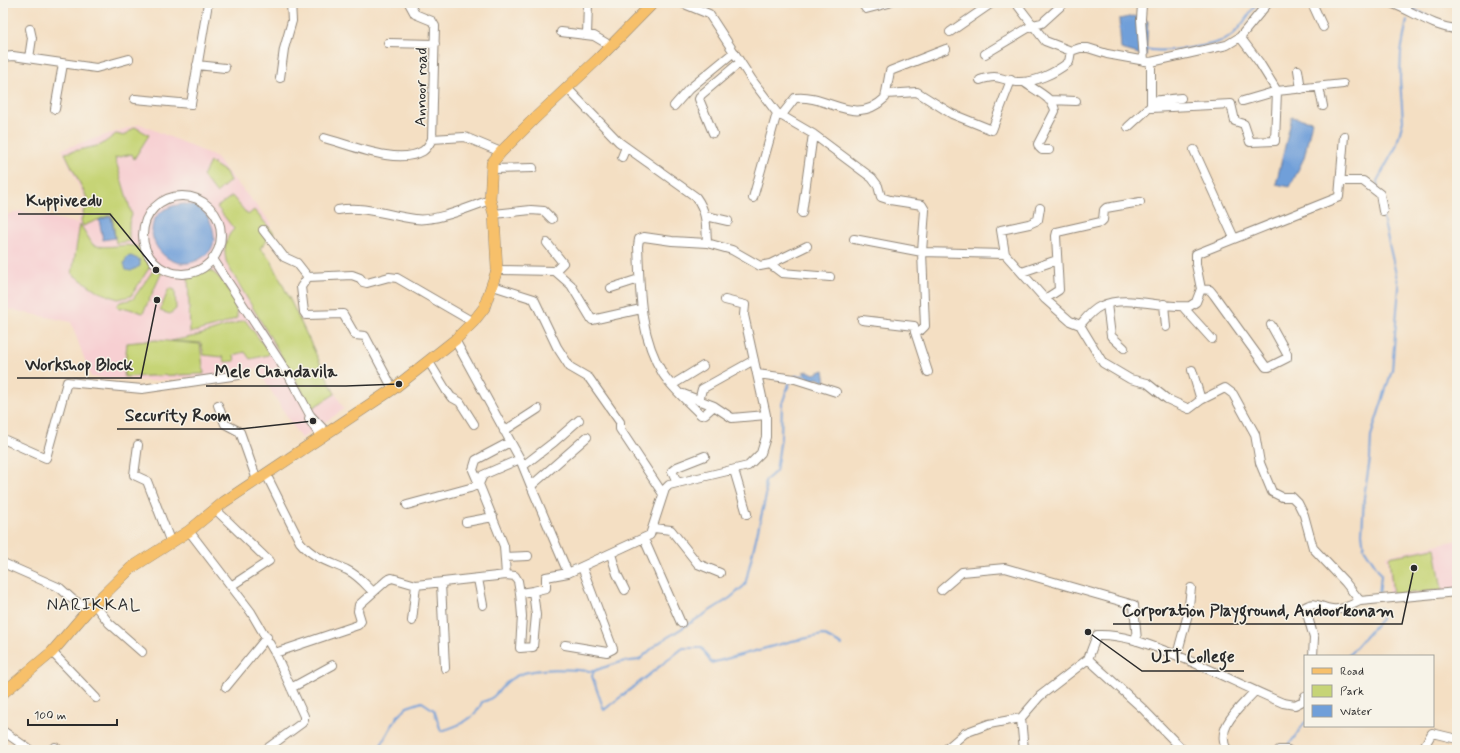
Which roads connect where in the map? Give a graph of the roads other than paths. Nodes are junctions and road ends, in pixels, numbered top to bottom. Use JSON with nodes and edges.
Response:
{"nodes":[{"id":1,"x":208,"y":3,"type":"edge"},
{"id":2,"x":291,"y":3,"type":"edge"},
{"id":3,"x":409,"y":3,"type":"edge"},
{"id":4,"x":588,"y":3,"type":"edge"},
{"id":5,"x":653,"y":3,"type":"edge"},
{"id":6,"x":682,"y":3,"type":"edge"},
{"id":7,"x":862,"y":3,"type":"edge"},
{"id":8,"x":889,"y":3,"type":"edge"},
{"id":9,"x":992,"y":3,"type":"edge"},
{"id":10,"x":1016,"y":3,"type":"edge"},
{"id":11,"x":1064,"y":3,"type":"edge"},
{"id":12,"x":1268,"y":3,"type":"edge"},
{"id":13,"x":1312,"y":3,"type":"edge"},
{"id":14,"x":1391,"y":3,"type":"edge"},
{"id":15,"x":1142,"y":5,"type":"dead end"},
{"id":16,"x":1033,"y":25,"type":"junction"},
{"id":17,"x":1323,"y":27,"type":"dead end"},
{"id":18,"x":30,"y":29,"type":"dead end"},
{"id":19,"x":1457,"y":29,"type":"edge"},
{"id":20,"x":561,"y":32,"type":"dead end"},
{"id":21,"x":950,"y":32,"type":"dead end"},
{"id":22,"x":587,"y":35,"type":"junction"},
{"id":23,"x":1240,"y":37,"type":"junction"},
{"id":24,"x":388,"y":43,"type":"dead end"},
{"id":25,"x":435,"y":44,"type":"junction"},
{"id":26,"x":611,"y":46,"type":"junction"},
{"id":27,"x":946,"y":49,"type":"dead end"},
{"id":28,"x":1071,"y":51,"type":"junction"},
{"id":29,"x":734,"y":52,"type":"junction"},
{"id":30,"x":985,"y":54,"type":"dead end"},
{"id":31,"x":3,"y":57,"type":"edge"},
{"id":32,"x":29,"y":58,"type":"junction"},
{"id":33,"x":129,"y":59,"type":"dead end"},
{"id":34,"x":1147,"y":61,"type":"junction"},
{"id":35,"x":740,"y":62,"type":"junction"},
{"id":36,"x":63,"y":64,"type":"junction"},
{"id":37,"x":197,"y":65,"type":"junction"},
{"id":38,"x":225,"y":68,"type":"dead end"},
{"id":39,"x":1298,"y":70,"type":"dead end"},
{"id":40,"x":280,"y":78,"type":"dead end"},
{"id":41,"x":980,"y":80,"type":"dead end"},
{"id":42,"x":1011,"y":80,"type":"junction"},
{"id":43,"x":1024,"y":82,"type":"junction"},
{"id":44,"x":1342,"y":84,"type":"dead end"},
{"id":45,"x":1319,"y":87,"type":"junction"},
{"id":46,"x":567,"y":88,"type":"junction"},
{"id":47,"x":1301,"y":89,"type":"junction"},
{"id":48,"x":1277,"y":91,"type":"junction"},
{"id":49,"x":886,"y":94,"type":"junction"},
{"id":50,"x":1181,"y":98,"type":"dead end"},
{"id":51,"x":135,"y":99,"type":"dead end"},
{"id":52,"x":1049,"y":100,"type":"junction"},
{"id":53,"x":1076,"y":101,"type":"dead end"},
{"id":54,"x":1243,"y":101,"type":"dead end"},
{"id":55,"x":1151,"y":103,"type":"junction"},
{"id":56,"x":674,"y":106,"type":"dead end"},
{"id":57,"x":1323,"y":106,"type":"dead end"},
{"id":58,"x":55,"y":109,"type":"dead end"},
{"id":59,"x":779,"y":114,"type":"junction"},
{"id":60,"x":1128,"y":127,"type":"dead end"},
{"id":61,"x":713,"y":133,"type":"dead end"},
{"id":62,"x":812,"y":134,"type":"junction"},
{"id":63,"x":1344,"y":136,"type":"dead end"},
{"id":64,"x":324,"y":138,"type":"dead end"},
{"id":65,"x":432,"y":139,"type":"junction"},
{"id":66,"x":626,"y":147,"type":"junction"},
{"id":67,"x":1049,"y":150,"type":"dead end"},
{"id":68,"x":1194,"y":150,"type":"dead end"},
{"id":69,"x":501,"y":152,"type":"junction"},
{"id":70,"x":622,"y":157,"type":"dead end"},
{"id":71,"x":533,"y":168,"type":"dead end"},
{"id":72,"x":492,"y":169,"type":"junction"},
{"id":73,"x":1341,"y":181,"type":"junction"},
{"id":74,"x":754,"y":198,"type":"dead end"},
{"id":75,"x":490,"y":200,"type":"junction"},
{"id":76,"x":1140,"y":202,"type":"dead end"},
{"id":77,"x":1040,"y":208,"type":"dead end"},
{"id":78,"x":338,"y":210,"type":"dead end"},
{"id":79,"x":1383,"y":211,"type":"dead end"},
{"id":80,"x":802,"y":213,"type":"dead end"},
{"id":81,"x":494,"y":214,"type":"junction"},
{"id":82,"x":706,"y":216,"type":"junction"},
{"id":83,"x":552,"y":219,"type":"dead end"},
{"id":84,"x":728,"y":221,"type":"dead end"},
{"id":85,"x":263,"y":230,"type":"dead end"},
{"id":86,"x":1234,"y":238,"type":"junction"},
{"id":87,"x":854,"y":239,"type":"dead end"},
{"id":88,"x":547,"y":242,"type":"dead end"},
{"id":89,"x":707,"y":243,"type":"junction"},
{"id":90,"x":807,"y":246,"type":"dead end"},
{"id":91,"x":922,"y":252,"type":"junction"},
{"id":92,"x":1005,"y":254,"type":"junction"},
{"id":93,"x":213,"y":259,"type":"junction"},
{"id":94,"x":1057,"y":260,"type":"junction"},
{"id":95,"x":770,"y":264,"type":"junction"},
{"id":96,"x":497,"y":270,"type":"junction"},
{"id":97,"x":555,"y":271,"type":"junction"},
{"id":98,"x":1022,"y":272,"type":"junction"},
{"id":99,"x":308,"y":277,"type":"junction"},
{"id":100,"x":830,"y":277,"type":"dead end"},
{"id":101,"x":639,"y":279,"type":"junction"},
{"id":102,"x":493,"y":286,"type":"junction"},
{"id":103,"x":611,"y":288,"type":"dead end"},
{"id":104,"x":1201,"y":289,"type":"junction"},
{"id":105,"x":1045,"y":299,"type":"junction"},
{"id":106,"x":725,"y":300,"type":"dead end"},
{"id":107,"x":1107,"y":304,"type":"junction"},
{"id":108,"x":1164,"y":304,"type":"junction"},
{"id":109,"x":1183,"y":307,"type":"junction"},
{"id":110,"x":641,"y":309,"type":"junction"},
{"id":111,"x":862,"y":320,"type":"dead end"},
{"id":112,"x":474,"y":322,"type":"junction"},
{"id":113,"x":1080,"y":325,"type":"junction"},
{"id":114,"x":1271,"y":325,"type":"dead end"},
{"id":115,"x":1166,"y":327,"type":"dead end"},
{"id":116,"x":915,"y":332,"type":"junction"},
{"id":117,"x":1212,"y":338,"type":"dead end"},
{"id":118,"x":455,"y":340,"type":"junction"},
{"id":119,"x":1124,"y":348,"type":"dead end"},
{"id":120,"x":754,"y":360,"type":"junction"},
{"id":121,"x":429,"y":362,"type":"junction"},
{"id":122,"x":703,"y":366,"type":"dead end"},
{"id":123,"x":1192,"y":370,"type":"dead end"},
{"id":124,"x":928,"y":372,"type":"dead end"},
{"id":125,"x":757,"y":374,"type":"junction"},
{"id":126,"x":238,"y":375,"type":"dead end"},
{"id":127,"x":672,"y":385,"type":"junction"},
{"id":128,"x":393,"y":389,"type":"junction"},
{"id":129,"x":836,"y":392,"type":"dead end"},
{"id":130,"x":679,"y":393,"type":"junction"},
{"id":131,"x":1201,"y":400,"type":"junction"},
{"id":132,"x":699,"y":401,"type":"junction"},
{"id":133,"x":218,"y":405,"type":"dead end"},
{"id":134,"x":714,"y":406,"type":"junction"},
{"id":135,"x":538,"y":409,"type":"dead end"},
{"id":136,"x":766,"y":415,"type":"junction"},
{"id":137,"x":579,"y":420,"type":"dead end"},
{"id":138,"x":474,"y":424,"type":"dead end"},
{"id":139,"x":504,"y":431,"type":"junction"},
{"id":140,"x":324,"y":435,"type":"junction"},
{"id":141,"x":587,"y":437,"type":"dead end"},
{"id":142,"x":3,"y":439,"type":"edge"},
{"id":143,"x":510,"y":442,"type":"junction"},
{"id":144,"x":138,"y":445,"type":"dead end"},
{"id":145,"x":705,"y":456,"type":"dead end"},
{"id":146,"x":521,"y":463,"type":"junction"},
{"id":147,"x":734,"y":470,"type":"junction"},
{"id":148,"x":262,"y":477,"type":"junction"},
{"id":149,"x":677,"y":482,"type":"junction"},
{"id":150,"x":479,"y":484,"type":"junction"},
{"id":151,"x":531,"y":486,"type":"junction"},
{"id":152,"x":663,"y":494,"type":"junction"},
{"id":153,"x":407,"y":505,"type":"dead end"},
{"id":154,"x":216,"y":509,"type":"junction"},
{"id":155,"x":747,"y":514,"type":"dead end"},
{"id":156,"x":492,"y":517,"type":"junction"},
{"id":157,"x":466,"y":522,"type":"dead end"},
{"id":158,"x":654,"y":528,"type":"junction"},
{"id":159,"x":189,"y":531,"type":"junction"},
{"id":160,"x":644,"y":539,"type":"junction"},
{"id":161,"x":172,"y":543,"type":"junction"},
{"id":162,"x":611,"y":554,"type":"junction"},
{"id":163,"x":528,"y":556,"type":"dead end"},
{"id":164,"x":505,"y":557,"type":"junction"},
{"id":165,"x":3,"y":563,"type":"edge"},
{"id":166,"x":582,"y":567,"type":"junction"},
{"id":167,"x":720,"y":573,"type":"dead end"},
{"id":168,"x":568,"y":574,"type":"junction"},
{"id":169,"x":506,"y":575,"type":"junction"},
{"id":170,"x":478,"y":579,"type":"junction"},
{"id":171,"x":441,"y":583,"type":"junction"},
{"id":172,"x":416,"y":585,"type":"junction"},
{"id":173,"x":231,"y":586,"type":"junction"},
{"id":174,"x":1191,"y":588,"type":"dead end"},
{"id":175,"x":625,"y":590,"type":"dead end"},
{"id":176,"x":941,"y":590,"type":"dead end"},
{"id":177,"x":533,"y":591,"type":"junction"},
{"id":178,"x":373,"y":592,"type":"junction"},
{"id":179,"x":1457,"y":592,"type":"edge"},
{"id":180,"x":520,"y":593,"type":"junction"},
{"id":181,"x":1360,"y":601,"type":"junction"},
{"id":182,"x":483,"y":605,"type":"dead end"},
{"id":183,"x":92,"y":607,"type":"junction"},
{"id":184,"x":412,"y":621,"type":"dead end"},
{"id":185,"x":680,"y":623,"type":"dead end"},
{"id":186,"x":266,"y":637,"type":"junction"},
{"id":187,"x":1137,"y":641,"type":"junction"},
{"id":188,"x":565,"y":645,"type":"dead end"},
{"id":189,"x":52,"y":652,"type":"junction"},
{"id":190,"x":142,"y":652,"type":"dead end"},
{"id":191,"x":275,"y":653,"type":"junction"},
{"id":192,"x":1177,"y":655,"type":"junction"},
{"id":193,"x":1313,"y":655,"type":"edge"},
{"id":194,"x":1088,"y":659,"type":"junction"},
{"id":195,"x":333,"y":665,"type":"dead end"},
{"id":196,"x":445,"y":668,"type":"dead end"},
{"id":197,"x":226,"y":687,"type":"dead end"},
{"id":198,"x":291,"y":688,"type":"junction"},
{"id":199,"x":1255,"y":691,"type":"junction"},
{"id":200,"x":3,"y":693,"type":"edge"},
{"id":201,"x":96,"y":698,"type":"dead end"},
{"id":202,"x":1304,"y":698,"type":"edge"},
{"id":203,"x":1021,"y":718,"type":"junction"},
{"id":204,"x":3,"y":731,"type":"edge"},
{"id":205,"x":1457,"y":739,"type":"edge"},
{"id":206,"x":30,"y":750,"type":"edge"},
{"id":207,"x":50,"y":750,"type":"edge"},
{"id":208,"x":60,"y":750,"type":"edge"},
{"id":209,"x":265,"y":750,"type":"edge"},
{"id":210,"x":945,"y":750,"type":"edge"},
{"id":211,"x":1024,"y":750,"type":"edge"},
{"id":212,"x":1184,"y":750,"type":"edge"},
{"id":213,"x":1227,"y":750,"type":"edge"},
{"id":214,"x":1279,"y":750,"type":"edge"},
{"id":215,"x":1288,"y":750,"type":"edge"},
{"id":216,"x":1422,"y":750,"type":"edge"}],
"edges":[{"from":1,"to":37,"type":"street"},
{"from":2,"to":40,"type":"street"},
{"from":3,"to":25,"type":"street","name":"Annoor road"},
{"from":4,"to":22,"type":"street"},
{"from":5,"to":26,"type":"main road"},
{"from":6,"to":29,"type":"street"},
{"from":7,"to":8,"type":"street"},
{"from":9,"to":21,"type":"street"},
{"from":10,"to":16,"type":"street"},
{"from":11,"to":16,"type":"street"},
{"from":12,"to":23,"type":"street"},
{"from":13,"to":17,"type":"street"},
{"from":14,"to":19,"type":"street"},
{"from":15,"to":34,"type":"street"},
{"from":16,"to":28,"type":"street"},
{"from":16,"to":30,"type":"street"},
{"from":18,"to":32,"type":"street"},
{"from":20,"to":22,"type":"street"},
{"from":22,"to":26,"type":"street"},
{"from":23,"to":34,"type":"street"},
{"from":23,"to":48,"type":"street"},
{"from":24,"to":25,"type":"street"},
{"from":25,"to":65,"type":"street","name":"Annoor road"},
{"from":26,"to":46,"type":"main road"},
{"from":27,"to":49,"type":"street"},
{"from":28,"to":34,"type":"street"},
{"from":28,"to":43,"type":"street"},
{"from":29,"to":35,"type":"street"},
{"from":29,"to":56,"type":"street"},
{"from":31,"to":32,"type":"street"},
{"from":32,"to":36,"type":"street"},
{"from":33,"to":36,"type":"street"},
{"from":34,"to":55,"type":"street"},
{"from":35,"to":59,"type":"street"},
{"from":35,"to":61,"type":"street"},
{"from":36,"to":58,"type":"street"},
{"from":37,"to":38,"type":"street"},
{"from":37,"to":51,"type":"street"},
{"from":39,"to":47,"type":"street"},
{"from":41,"to":42,"type":"street"},
{"from":42,"to":43,"type":"street"},
{"from":42,"to":49,"type":"street"},
{"from":43,"to":52,"type":"street"},
{"from":44,"to":45,"type":"street"},
{"from":45,"to":47,"type":"street"},
{"from":45,"to":57,"type":"street"},
{"from":46,"to":66,"type":"street"},
{"from":46,"to":69,"type":"main road"},
{"from":47,"to":48,"type":"street"},
{"from":48,"to":54,"type":"street"},
{"from":48,"to":55,"type":"street"},
{"from":49,"to":59,"type":"street"},
{"from":50,"to":55,"type":"street"},
{"from":52,"to":53,"type":"street"},
{"from":52,"to":67,"type":"street"},
{"from":55,"to":60,"type":"street"},
{"from":59,"to":62,"type":"street"},
{"from":59,"to":74,"type":"street"},
{"from":62,"to":80,"type":"street"},
{"from":62,"to":91,"type":"street"},
{"from":63,"to":73,"type":"street"},
{"from":64,"to":65,"type":"street"},
{"from":65,"to":69,"type":"street","name":"Annoor road"},
{"from":66,"to":70,"type":"street"},
{"from":66,"to":82,"type":"street"},
{"from":68,"to":86,"type":"street"},
{"from":69,"to":72,"type":"main road"},
{"from":71,"to":72,"type":"street"},
{"from":72,"to":75,"type":"main road"},
{"from":73,"to":79,"type":"street"},
{"from":73,"to":86,"type":"street"},
{"from":75,"to":78,"type":"street"},
{"from":75,"to":81,"type":"main road"},
{"from":76,"to":94,"type":"street"},
{"from":77,"to":92,"type":"street"},
{"from":81,"to":83,"type":"street"},
{"from":81,"to":96,"type":"main road"},
{"from":82,"to":84,"type":"street"},
{"from":82,"to":89,"type":"street"},
{"from":85,"to":99,"type":"street"},
{"from":86,"to":104,"type":"street"},
{"from":87,"to":91,"type":"street"},
{"from":88,"to":97,"type":"street"},
{"from":89,"to":95,"type":"street"},
{"from":89,"to":101,"type":"street"},
{"from":90,"to":95,"type":"street"},
{"from":91,"to":92,"type":"street"},
{"from":91,"to":116,"type":"street"},
{"from":92,"to":98,"type":"street"},
{"from":93,"to":93,"type":"street"},
{"from":93,"to":140,"type":"street"},
{"from":94,"to":98,"type":"street"},
{"from":94,"to":105,"type":"street"},
{"from":95,"to":100,"type":"street"},
{"from":96,"to":97,"type":"street"},
{"from":96,"to":102,"type":"main road"},
{"from":97,"to":110,"type":"street"},
{"from":98,"to":105,"type":"street"},
{"from":99,"to":112,"type":"street"},
{"from":99,"to":128,"type":"street"},
{"from":101,"to":103,"type":"street"},
{"from":101,"to":110,"type":"street"},
{"from":102,"to":112,"type":"main road"},
{"from":102,"to":152,"type":"street"},
{"from":104,"to":109,"type":"street"},
{"from":104,"to":114,"type":"street"},
{"from":105,"to":113,"type":"street"},
{"from":106,"to":120,"type":"street"},
{"from":107,"to":108,"type":"street"},
{"from":107,"to":113,"type":"street"},
{"from":107,"to":119,"type":"street"},
{"from":108,"to":109,"type":"street"},
{"from":108,"to":115,"type":"street"},
{"from":109,"to":117,"type":"street"},
{"from":110,"to":127,"type":"street"},
{"from":111,"to":116,"type":"street"},
{"from":112,"to":118,"type":"main road"},
{"from":113,"to":131,"type":"street"},
{"from":116,"to":124,"type":"street"},
{"from":118,"to":121,"type":"main road"},
{"from":118,"to":139,"type":"street"},
{"from":120,"to":125,"type":"street"},
{"from":120,"to":132,"type":"street"},
{"from":121,"to":128,"type":"main road"},
{"from":121,"to":138,"type":"street"},
{"from":122,"to":127,"type":"street"},
{"from":123,"to":131,"type":"street"},
{"from":125,"to":129,"type":"street"},
{"from":125,"to":136,"type":"street"},
{"from":126,"to":142,"type":"street"},
{"from":127,"to":130,"type":"street"},
{"from":128,"to":140,"type":"main road"},
{"from":130,"to":132,"type":"street"},
{"from":130,"to":134,"type":"street"},
{"from":131,"to":181,"type":"street"},
{"from":132,"to":134,"type":"street"},
{"from":133,"to":148,"type":"street"},
{"from":134,"to":136,"type":"street"},
{"from":135,"to":139,"type":"street"},
{"from":136,"to":147,"type":"street"},
{"from":137,"to":146,"type":"street"},
{"from":139,"to":143,"type":"street"},
{"from":140,"to":148,"type":"main road"},
{"from":141,"to":151,"type":"street"},
{"from":143,"to":146,"type":"street"},
{"from":143,"to":150,"type":"street"},
{"from":144,"to":161,"type":"street"},
{"from":145,"to":149,"type":"street"},
{"from":146,"to":150,"type":"street"},
{"from":146,"to":151,"type":"street"},
{"from":147,"to":149,"type":"street"},
{"from":147,"to":155,"type":"street"},
{"from":148,"to":154,"type":"main road"},
{"from":148,"to":178,"type":"street"},
{"from":149,"to":152,"type":"street"},
{"from":150,"to":153,"type":"street"},
{"from":150,"to":156,"type":"street"},
{"from":151,"to":168,"type":"street"},
{"from":152,"to":158,"type":"street"},
{"from":154,"to":159,"type":"main road"},
{"from":154,"to":173,"type":"street"},
{"from":156,"to":157,"type":"street"},
{"from":156,"to":164,"type":"street"},
{"from":158,"to":160,"type":"street"},
{"from":158,"to":167,"type":"street"},
{"from":159,"to":161,"type":"main road"},
{"from":159,"to":173,"type":"street"},
{"from":160,"to":162,"type":"street"},
{"from":160,"to":185,"type":"street"},
{"from":161,"to":183,"type":"main road"},
{"from":162,"to":166,"type":"street"},
{"from":162,"to":175,"type":"street"},
{"from":163,"to":164,"type":"street"},
{"from":164,"to":169,"type":"street"},
{"from":165,"to":183,"type":"street"},
{"from":166,"to":168,"type":"street"},
{"from":166,"to":188,"type":"street"},
{"from":168,"to":177,"type":"street"},
{"from":169,"to":170,"type":"street"},
{"from":169,"to":180,"type":"street"},
{"from":170,"to":171,"type":"street"},
{"from":170,"to":182,"type":"street"},
{"from":171,"to":172,"type":"street"},
{"from":171,"to":196,"type":"street"},
{"from":172,"to":178,"type":"street"},
{"from":172,"to":184,"type":"street"},
{"from":173,"to":186,"type":"street"},
{"from":174,"to":192,"type":"street"},
{"from":176,"to":187,"type":"street"},
{"from":177,"to":180,"type":"street"},
{"from":177,"to":180,"type":"street"},
{"from":178,"to":191,"type":"street"},
{"from":179,"to":181,"type":"street"},
{"from":181,"to":193,"type":"street"},
{"from":183,"to":189,"type":"main road"},
{"from":183,"to":190,"type":"street"},
{"from":186,"to":191,"type":"street"},
{"from":186,"to":197,"type":"street"},
{"from":187,"to":192,"type":"street"},
{"from":187,"to":194,"type":"street"},
{"from":189,"to":200,"type":"main road"},
{"from":189,"to":201,"type":"street"},
{"from":191,"to":198,"type":"street"},
{"from":192,"to":199,"type":"street"},
{"from":194,"to":203,"type":"street"},
{"from":194,"to":212,"type":"street"},
{"from":195,"to":198,"type":"street"},
{"from":198,"to":209,"type":"street"},
{"from":199,"to":202,"type":"street"},
{"from":199,"to":213,"type":"street"},
{"from":203,"to":210,"type":"street"},
{"from":203,"to":211,"type":"street"},
{"from":204,"to":206,"type":"street"},
{"from":205,"to":216,"type":"street"},
{"from":207,"to":208,"type":"street"},
{"from":214,"to":215,"type":"street"}]}
